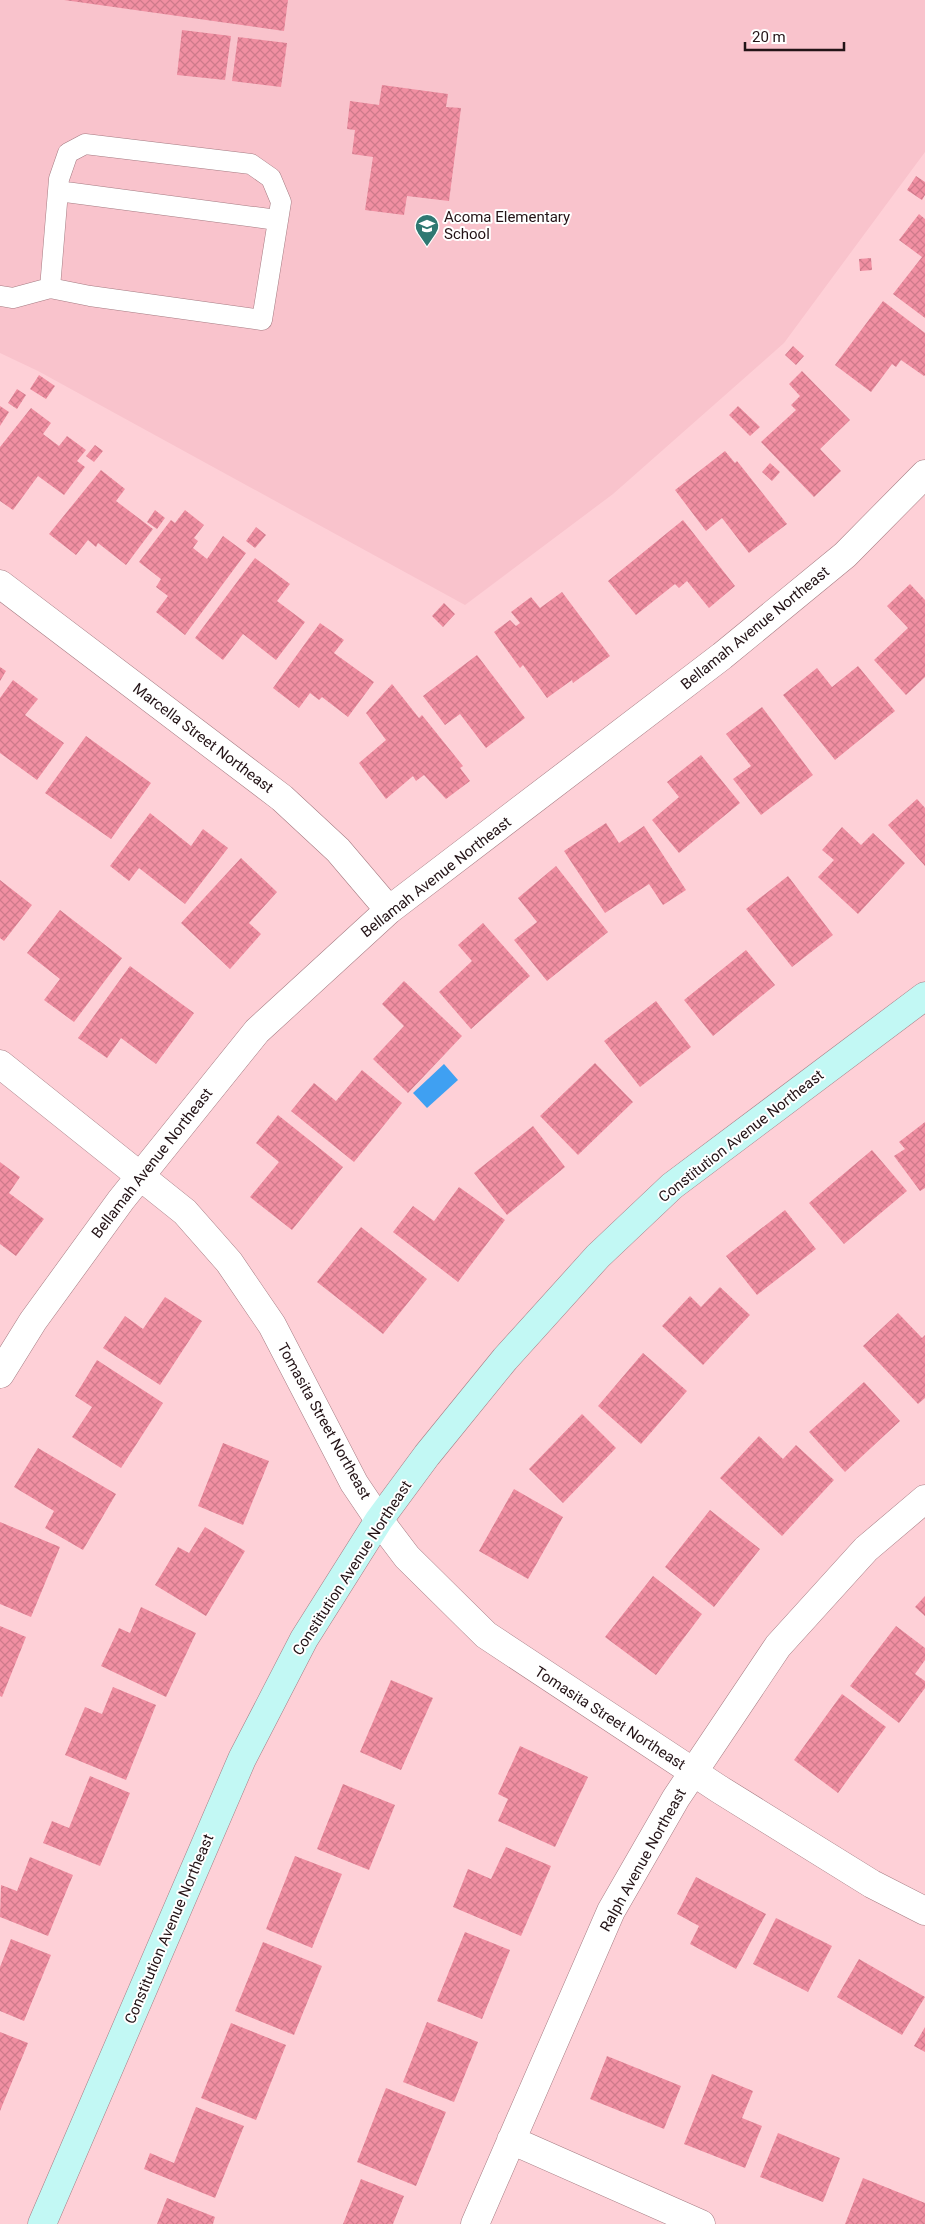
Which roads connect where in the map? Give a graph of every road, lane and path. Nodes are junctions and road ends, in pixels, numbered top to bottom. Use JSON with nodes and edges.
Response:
{"nodes":[{"id":1,"x":58,"y":192,"type":"junction"},
{"id":2,"x":278,"y":220,"type":"junction"},
{"id":3,"x":50,"y":288,"type":"junction"},
{"id":4,"x":0,"y":296,"type":"edge"},
{"id":5,"x":925,"y":474,"type":"edge"},
{"id":6,"x":0,"y":584,"type":"edge"},
{"id":7,"x":389,"y":910,"type":"junction"},
{"id":8,"x":925,"y":996,"type":"edge"},
{"id":9,"x":0,"y":1064,"type":"edge"},
{"id":10,"x":140,"y":1175,"type":"junction"},
{"id":11,"x":0,"y":1374,"type":"edge"},
{"id":12,"x":925,"y":1499,"type":"edge"},
{"id":13,"x":379,"y":1520,"type":"junction"},
{"id":14,"x":693,"y":1772,"type":"junction"},
{"id":15,"x":925,"y":1911,"type":"edge"},
{"id":16,"x":511,"y":2140,"type":"junction"},
{"id":17,"x":42,"y":2224,"type":"edge"},
{"id":18,"x":475,"y":2224,"type":"edge"},
{"id":19,"x":701,"y":2224,"type":"edge"}],
"edges":[{"from":1,"to":2,"type":"lane"},
{"from":1,"to":2,"type":"lane"},
{"from":1,"to":3,"type":"lane"},
{"from":2,"to":3,"type":"lane"},
{"from":3,"to":4,"type":"lane"},
{"from":5,"to":7,"type":"street","name":"Bellamah Avenue Northeast"},
{"from":6,"to":7,"type":"street","name":"Marcella Street Northeast"},
{"from":7,"to":10,"type":"street","name":"Bellamah Avenue Northeast"},
{"from":8,"to":13,"type":"street","name":"Constitution Avenue Northeast"},
{"from":9,"to":10,"type":"street","name":"Tomasita Street Northeast"},
{"from":10,"to":11,"type":"street","name":"Bellamah Avenue Northeast"},
{"from":10,"to":13,"type":"street","name":"Tomasita Street Northeast"},
{"from":12,"to":14,"type":"street","name":"Ralph Avenue Northeast"},
{"from":13,"to":14,"type":"street","name":"Tomasita Street Northeast"},
{"from":13,"to":17,"type":"street","name":"Constitution Avenue Northeast"},
{"from":14,"to":15,"type":"street","name":"Tomasita Street Northeast"},
{"from":14,"to":16,"type":"street","name":"Ralph Avenue Northeast"},
{"from":16,"to":18,"type":"street","name":"Ralph Avenue Northeast"},
{"from":16,"to":19,"type":"street"}]}
